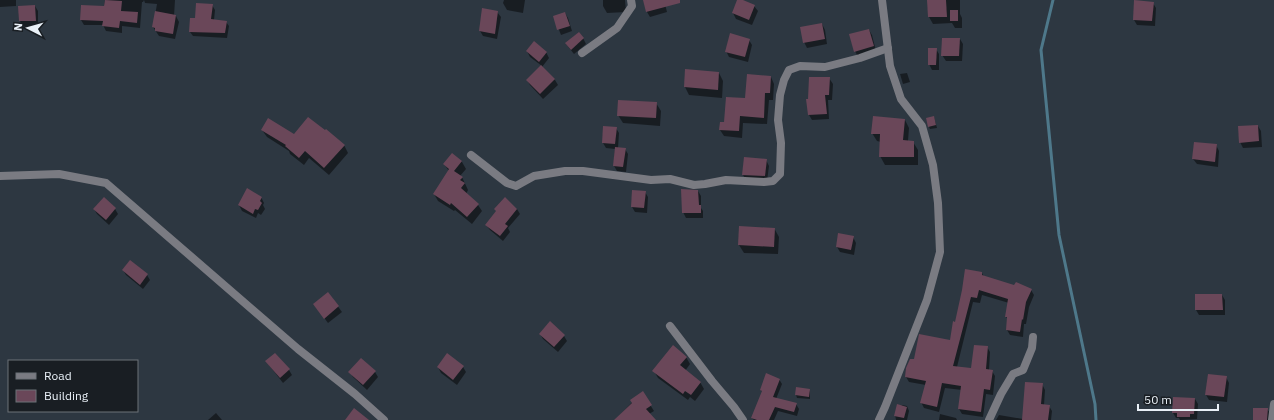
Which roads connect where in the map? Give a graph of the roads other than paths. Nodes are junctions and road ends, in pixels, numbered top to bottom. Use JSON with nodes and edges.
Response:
{"nodes":[{"id":1,"x":631,"y":0,"type":"edge"},
{"id":2,"x":882,"y":0,"type":"edge"},
{"id":3,"x":888,"y":48,"type":"junction"},
{"id":4,"x":582,"y":53,"type":"dead end"},
{"id":5,"x":471,"y":154,"type":"dead end"},
{"id":6,"x":0,"y":176,"type":"edge"},
{"id":7,"x":670,"y":326,"type":"dead end"},
{"id":8,"x":1033,"y":337,"type":"dead end"},
{"id":9,"x":1274,"y":404,"type":"edge"},
{"id":10,"x":384,"y":420,"type":"edge"},
{"id":11,"x":743,"y":420,"type":"edge"},
{"id":12,"x":879,"y":420,"type":"edge"},
{"id":13,"x":989,"y":420,"type":"edge"},
{"id":14,"x":1272,"y":420,"type":"edge"}],
"edges":[{"from":1,"to":4,"type":"street"},
{"from":2,"to":3,"type":"street"},
{"from":3,"to":5,"type":"street"},
{"from":3,"to":12,"type":"street"},
{"from":6,"to":10,"type":"street"},
{"from":7,"to":11,"type":"street"},
{"from":8,"to":13,"type":"street"},
{"from":9,"to":14,"type":"street"}]}
